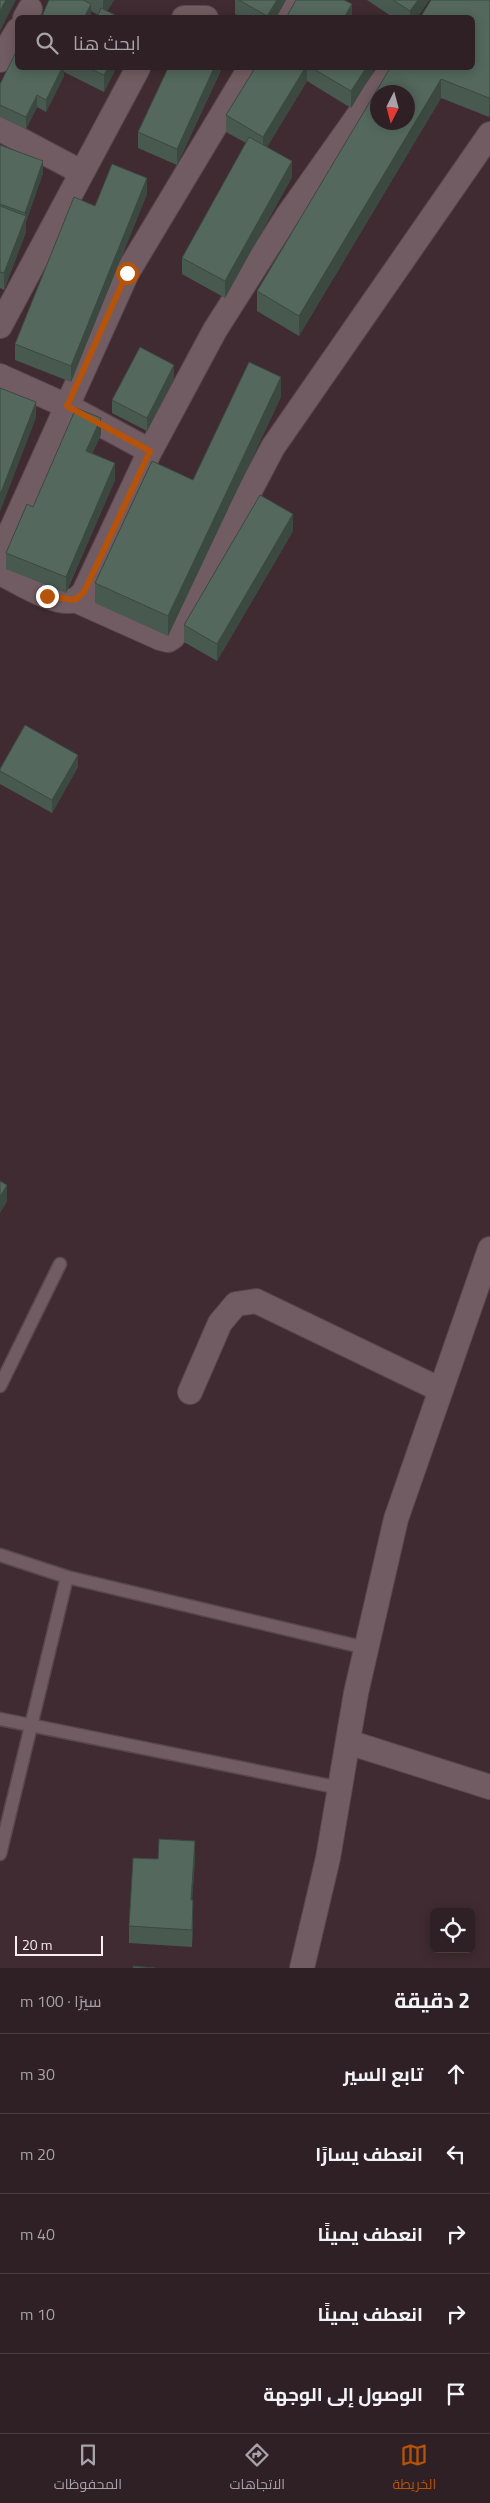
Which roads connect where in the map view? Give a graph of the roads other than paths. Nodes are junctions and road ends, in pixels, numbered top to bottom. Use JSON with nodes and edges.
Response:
{"nodes":[{"id":1,"x":296,"y":0,"type":"edge"},
{"id":2,"x":286,"y":15,"type":"edge"},
{"id":3,"x":15,"y":35,"type":"edge"},
{"id":4,"x":0,"y":60,"type":"edge"},
{"id":5,"x":137,"y":70,"type":"edge"},
{"id":6,"x":249,"y":70,"type":"edge"},
{"id":7,"x":391,"y":70,"type":"edge"},
{"id":8,"x":0,"y":129,"type":"edge"},
{"id":9,"x":490,"y":134,"type":"edge"},
{"id":10,"x":81,"y":172,"type":"junction"},
{"id":11,"x":0,"y":326,"type":"edge"},
{"id":12,"x":0,"y":376,"type":"edge"},
{"id":13,"x":67,"y":406,"type":"junction"},
{"id":14,"x":150,"y":451,"type":"junction"},
{"id":15,"x":0,"y":555,"type":"edge"},
{"id":16,"x":0,"y":573,"type":"edge"},
{"id":17,"x":75,"y":600,"type":"junction"},
{"id":18,"x":490,"y":1250,"type":"edge"},
{"id":19,"x":60,"y":1264,"type":"dead end"},
{"id":20,"x":0,"y":1386,"type":"edge"},
{"id":21,"x":442,"y":1390,"type":"junction"},
{"id":22,"x":190,"y":1392,"type":"dead end"},
{"id":23,"x":0,"y":1555,"type":"edge"},
{"id":24,"x":67,"y":1577,"type":"junction"},
{"id":25,"x":366,"y":1648,"type":"junction"},
{"id":26,"x":0,"y":1719,"type":"edge"},
{"id":27,"x":31,"y":1725,"type":"junction"},
{"id":28,"x":348,"y":1742,"type":"junction"},
{"id":29,"x":490,"y":1787,"type":"edge"},
{"id":30,"x":340,"y":1788,"type":"junction"},
{"id":31,"x":0,"y":1854,"type":"edge"},
{"id":32,"x":302,"y":1968,"type":"edge"}],
"edges":[{"from":1,"to":2,"type":"street"},
{"from":3,"to":4,"type":"street"},
{"from":5,"to":10,"type":"street"},
{"from":6,"to":13,"type":"street"},
{"from":7,"to":14,"type":"street"},
{"from":8,"to":10,"type":"street"},
{"from":9,"to":17,"type":"street"},
{"from":10,"to":11,"type":"street"},
{"from":12,"to":13,"type":"street"},
{"from":13,"to":14,"type":"street"},
{"from":13,"to":15,"type":"street"},
{"from":14,"to":17,"type":"street"},
{"from":16,"to":17,"type":"street"},
{"from":18,"to":21,"type":"street"},
{"from":19,"to":20,"type":"lane"},
{"from":21,"to":22,"type":"street"},
{"from":21,"to":25,"type":"street"},
{"from":23,"to":24,"type":"lane"},
{"from":24,"to":25,"type":"lane"},
{"from":24,"to":27,"type":"lane"},
{"from":25,"to":28,"type":"street"},
{"from":26,"to":27,"type":"lane"},
{"from":27,"to":30,"type":"lane"},
{"from":27,"to":31,"type":"lane"},
{"from":28,"to":29,"type":"street"},
{"from":28,"to":30,"type":"street"},
{"from":30,"to":32,"type":"street"}]}
